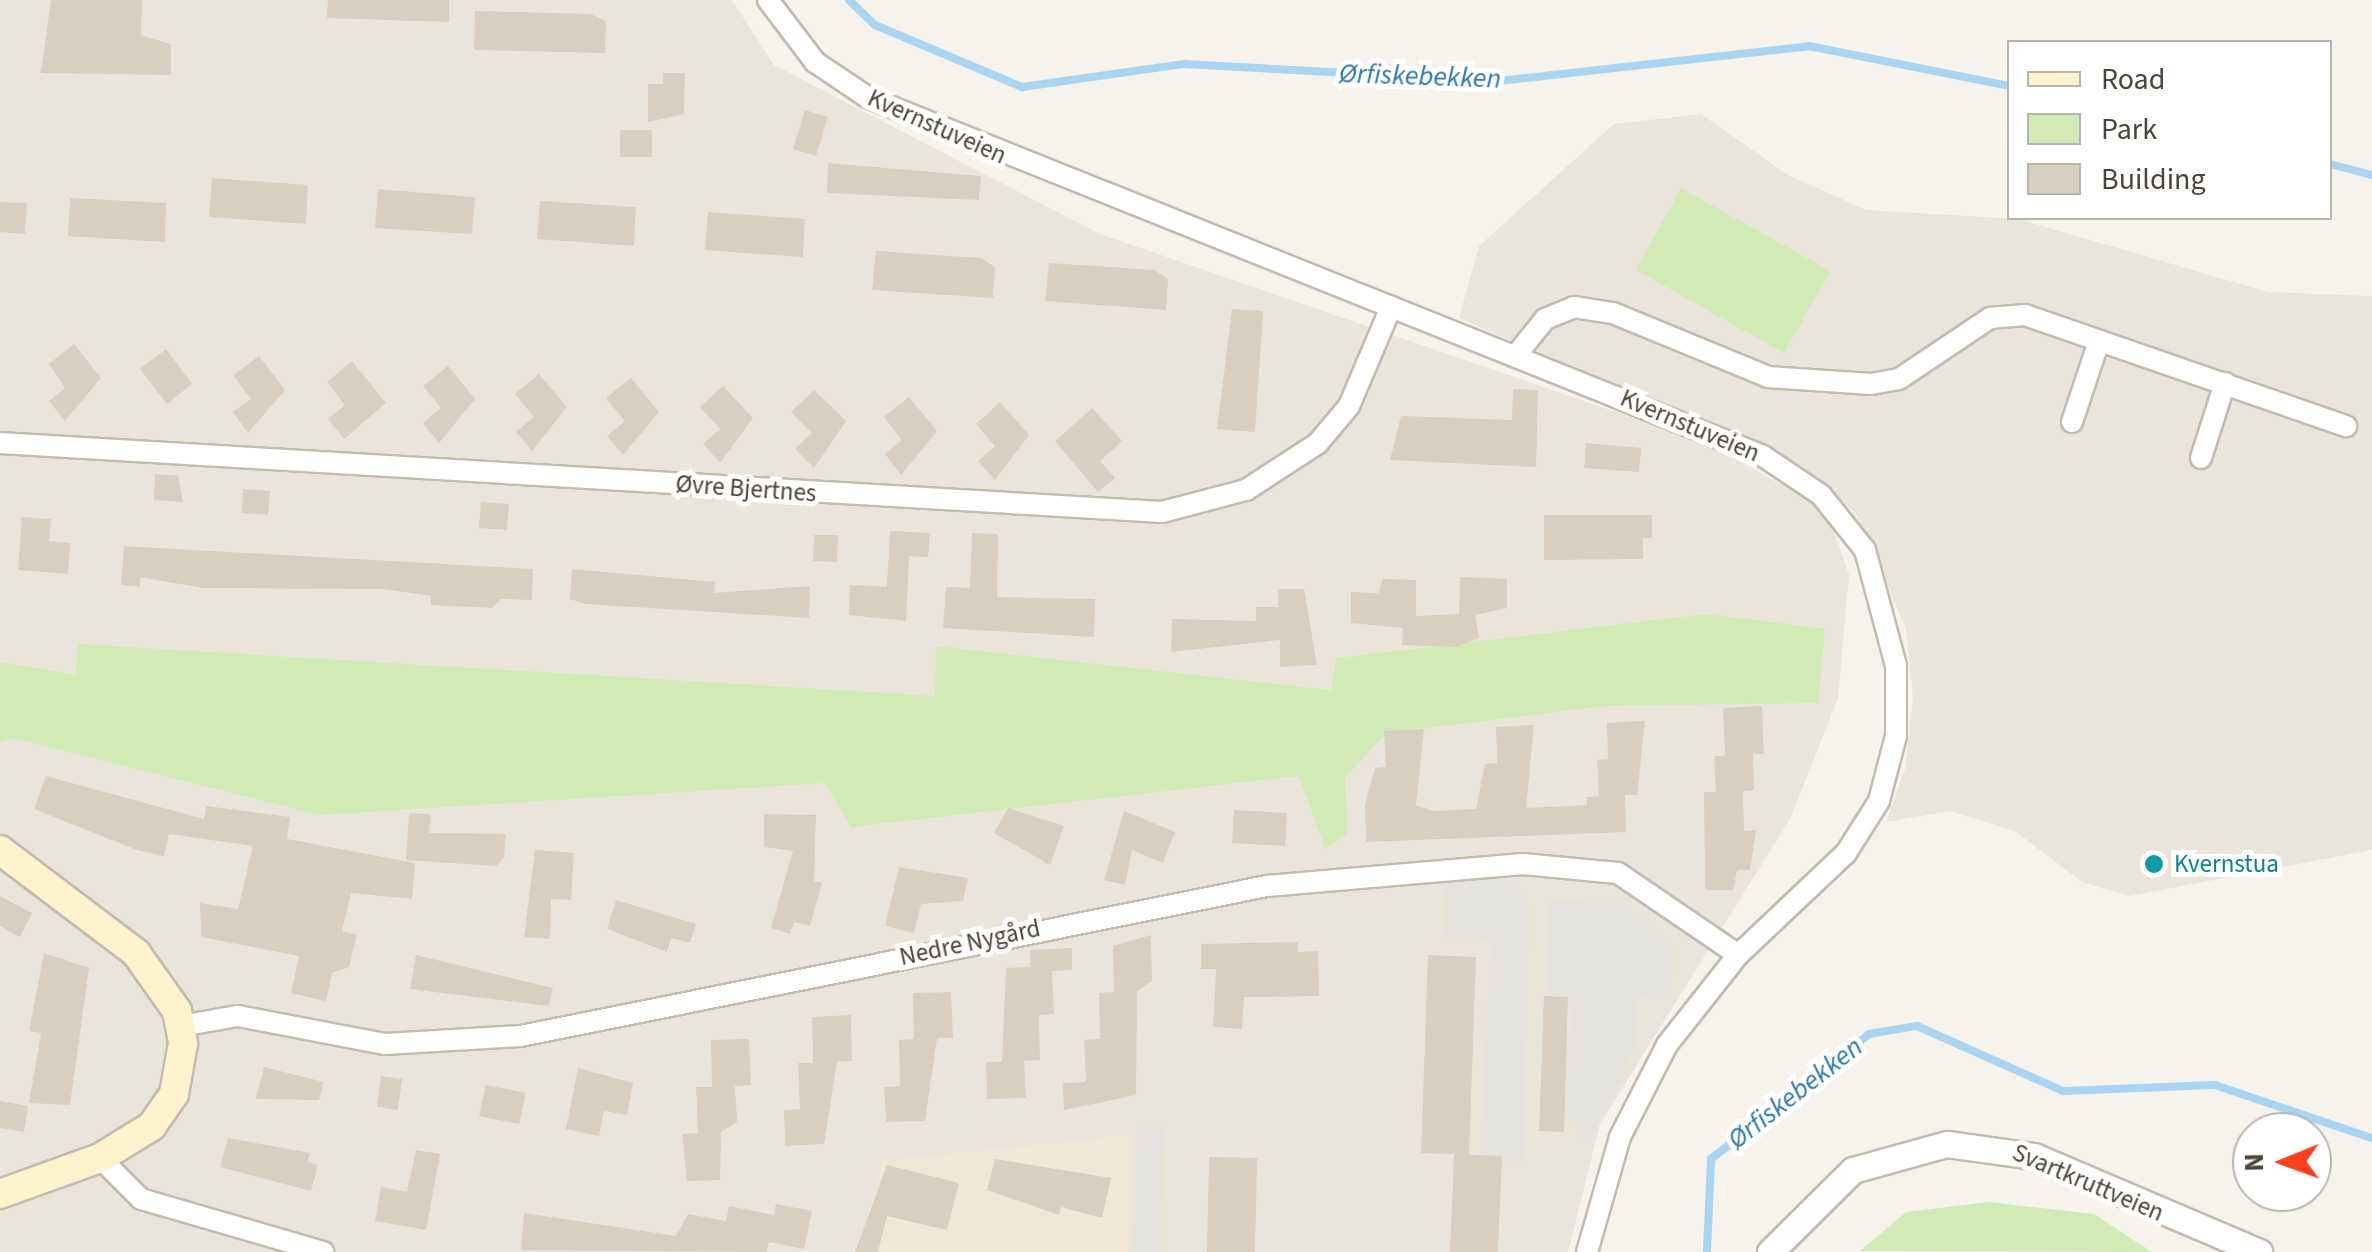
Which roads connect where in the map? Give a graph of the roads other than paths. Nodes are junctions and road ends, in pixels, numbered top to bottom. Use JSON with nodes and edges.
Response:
{"nodes":[{"id":1,"x":768,"y":0,"type":"edge"},
{"id":2,"x":1391,"y":306,"type":"junction"},
{"id":3,"x":2099,"y":341,"type":"junction"},
{"id":4,"x":1517,"y":354,"type":"junction"},
{"id":5,"x":2225,"y":383,"type":"junction"},
{"id":6,"x":2072,"y":422,"type":"dead end"},
{"id":7,"x":2346,"y":426,"type":"dead end"},
{"id":8,"x":0,"y":444,"type":"edge"},
{"id":9,"x":2201,"y":458,"type":"dead end"},
{"id":10,"x":0,"y":850,"type":"edge"},
{"id":11,"x":1738,"y":955,"type":"junction"},
{"id":12,"x":182,"y":1026,"type":"junction"},
{"id":13,"x":100,"y":1158,"type":"junction"},
{"id":14,"x":0,"y":1194,"type":"edge"},
{"id":15,"x":324,"y":1252,"type":"edge"},
{"id":16,"x":1587,"y":1252,"type":"edge"},
{"id":17,"x":1770,"y":1252,"type":"edge"},
{"id":18,"x":2259,"y":1252,"type":"edge"}],
"edges":[{"from":1,"to":2,"type":"street","name":"Kvernstuveien"},
{"from":2,"to":4,"type":"street","name":"Kvernstuveien"},
{"from":2,"to":8,"type":"street","name":"Øvre Bjertnes"},
{"from":3,"to":4,"type":"street"},
{"from":3,"to":5,"type":"street"},
{"from":3,"to":6,"type":"street"},
{"from":4,"to":11,"type":"street","name":"Kvernstuveien"},
{"from":5,"to":7,"type":"street"},
{"from":5,"to":9,"type":"street"},
{"from":10,"to":12,"type":"main road"},
{"from":11,"to":12,"type":"street","name":"Nedre Nygård"},
{"from":11,"to":16,"type":"street","name":"Kvernstuveien"},
{"from":12,"to":13,"type":"main road"},
{"from":13,"to":14,"type":"main road"},
{"from":13,"to":15,"type":"street"},
{"from":17,"to":18,"type":"street","name":"Svartkruttveien"}]}
